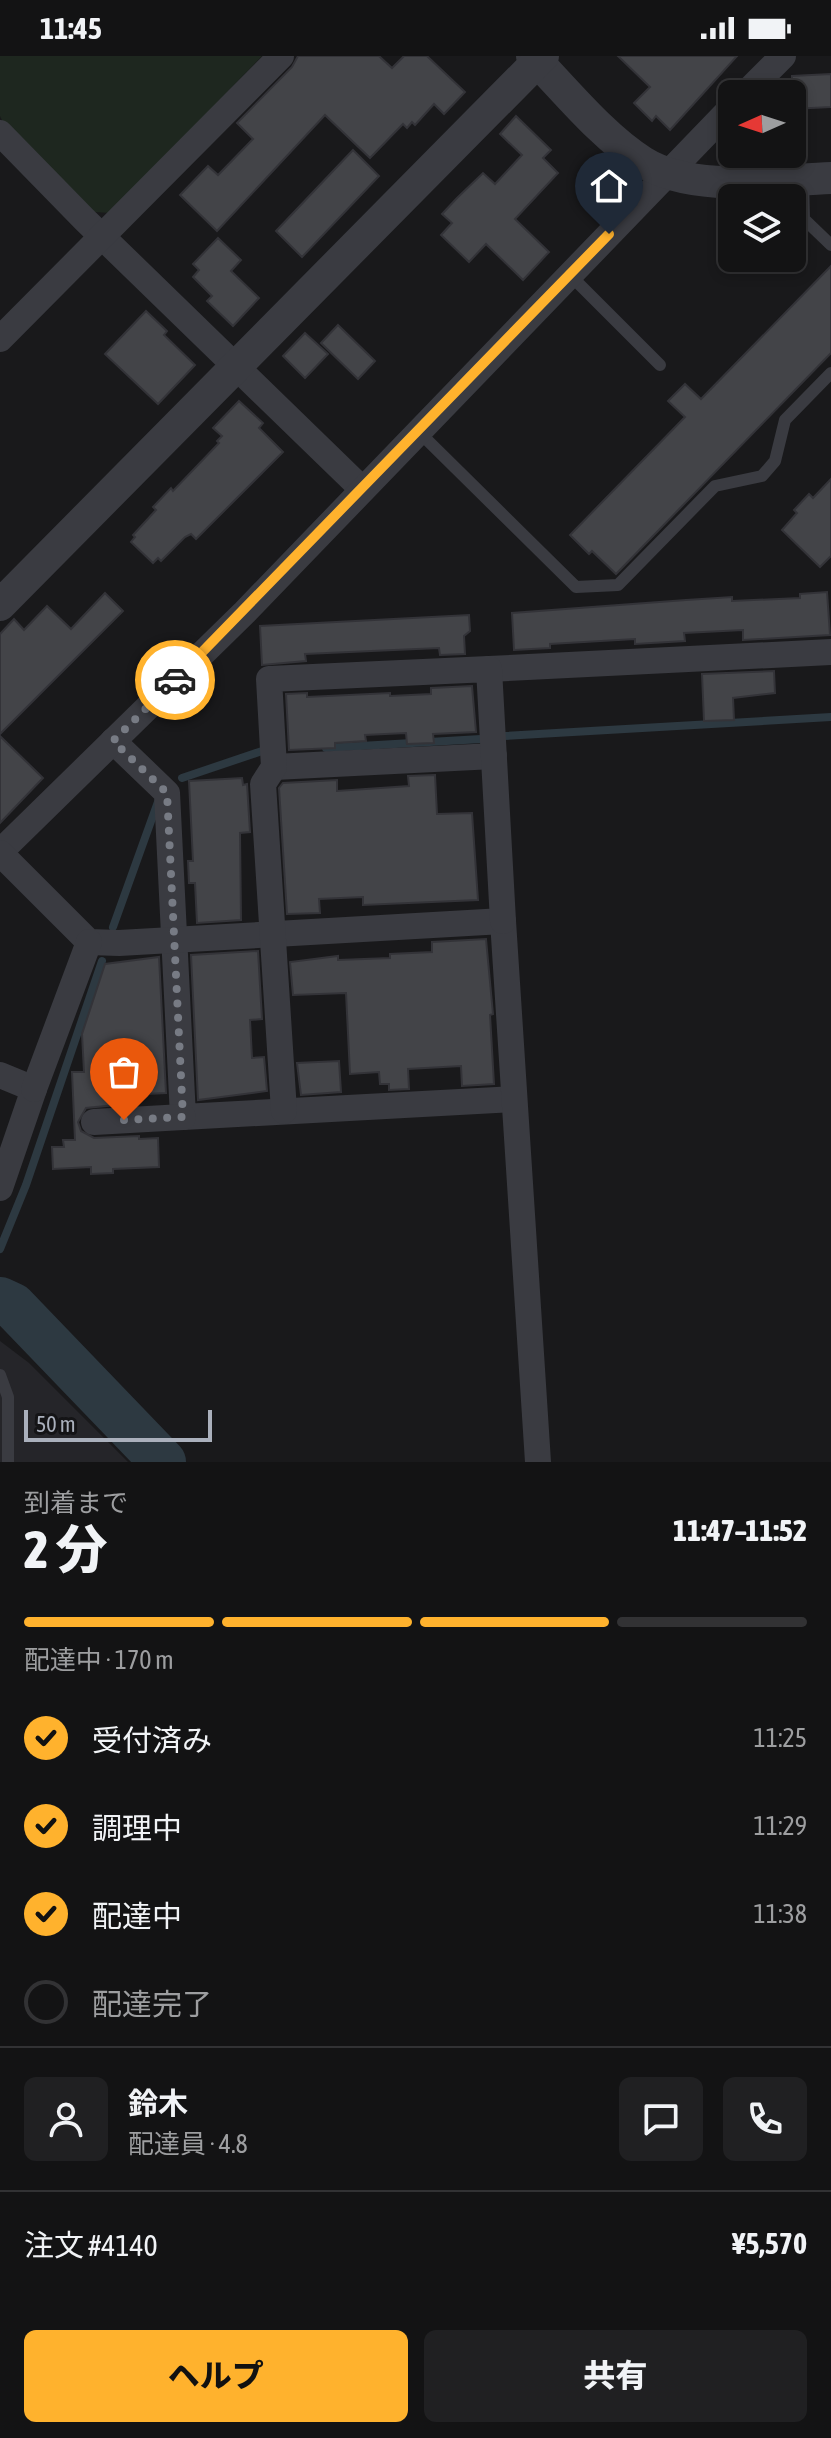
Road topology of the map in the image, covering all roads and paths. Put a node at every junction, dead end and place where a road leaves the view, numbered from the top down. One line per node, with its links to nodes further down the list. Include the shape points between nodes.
1 (281, 56): 9 (street)
2 (783, 56): 4 (street)
3 (537, 58): 7 (street, via 625,149); 13 (street)
4 (759, 80)
5 (718, 121): 7 (street)
6 (0, 133): 9 (street)
7 (667, 172): 8 (street, via 712,181); 11 (street)
8 (817, 178): 10 (lane, via 804,219)
9 (101, 236): 12 (street); 13 (street)
10 (831, 245)
11 (570, 275): 14 (lane); 16 (street)
12 (0, 339)
13 (235, 364): 17 (street); 18 (street)
14 (660, 365)
15 (831, 373): 16 (lane, via 785,420 775,461 762,476 715,486 618,585 576,587)
16 (417, 430): 17 (street)
17 (362, 489): 21 (street)
18 (0, 605)
19 (831, 652): 20 (street)
20 (489, 669): 22 (street); 23 (street, via 269,679)
21 (113, 741): 24 (street); 27 (street, via 167,793)
22 (494, 756): 23 (street); 25 (street)
23 (274, 767): 26 (street, via 263,784)
24 (0, 853): 28 (street)
25 (503, 921): 26 (street); 31 (street)
26 (274, 934): 27 (street); 32 (street)
27 (173, 940): 28 (street); 33 (street)
28 (89, 942): 30 (street)
29 (0, 1075): 30 (street)
30 (34, 1089): 35 (street)
31 (514, 1099): 32 (street); 38 (street)
32 (284, 1111): 33 (street)
33 (183, 1117): 34 (street)
34 (94, 1122)
35 (0, 1188)
36 (0, 1375): 37 (lane, via 8,1397)
37 (8, 1462)
38 (538, 1462)

